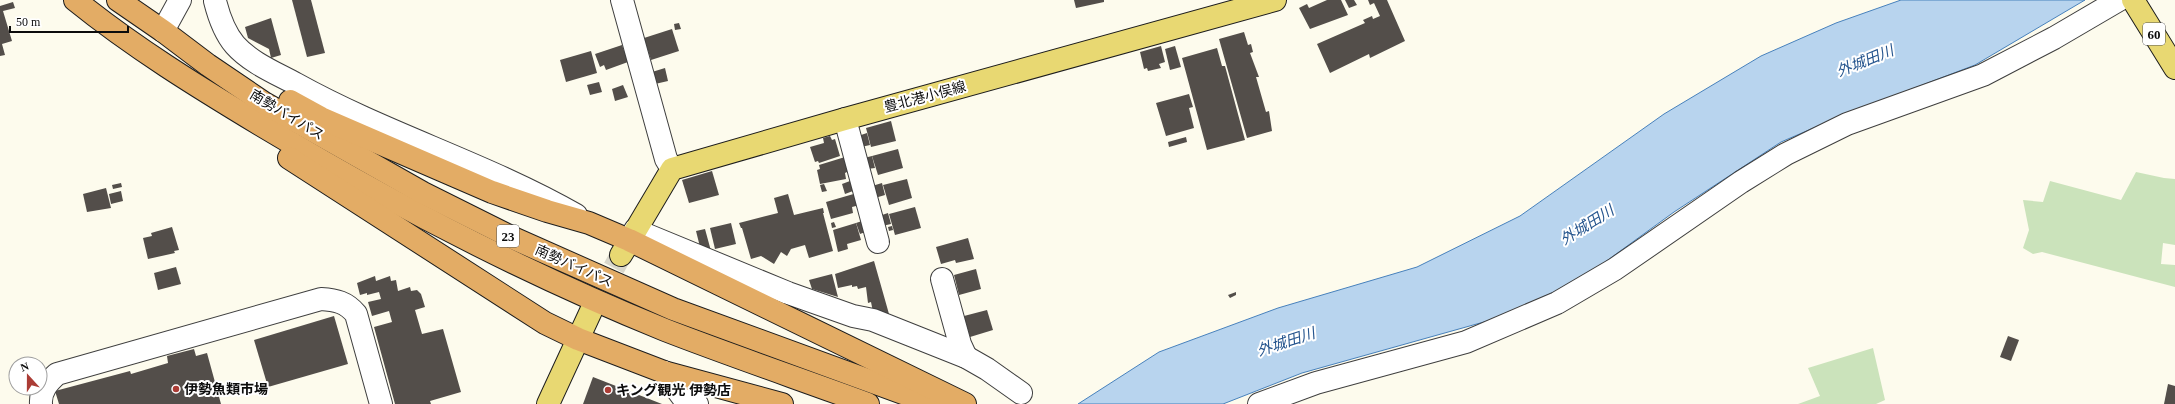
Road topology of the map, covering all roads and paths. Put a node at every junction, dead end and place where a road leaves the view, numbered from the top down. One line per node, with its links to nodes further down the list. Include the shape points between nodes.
1 (75, 0): 10 (highway, 南勢バイパス / 23)
2 (118, 0): 9 (highway, 南勢バイパス / 23)
3 (180, 0): 9 (street)
4 (219, 0): 14 (street, via 221,23 235,45 252,60 334,105 536,192)
5 (622, 0): 13 (street, via 666,159)
6 (1275, 0): 12 (main road, 豊北港小俣線)
7 (2119, 0): 31 (street, via 1983,75 1847,124 1786,154 1615,269 1557,303 1459,344 1316,383)
8 (2133, 0): 11 (main road, 60)
9 (163, 31): 14 (highway, via 321,118 492,192); 29 (highway, 南勢バイパス / 23, via 264,103 423,193 512,238 673,309)
10 (149, 54): 19 (highway, via 202,102 546,323); 28 (highway, 南勢バイパス / 23, via 316,158 509,259 588,297 666,330)
11 (2175, 68)
12 (845, 119): 13 (main road, 豊北港小俣線); 16 (street)
13 (672, 170): 15 (main road)
14 (589, 223): 15 (highway)
15 (628, 242): 20 (street, via 853,316 874,320); 30 (highway)
16 (878, 242)
17 (942, 279): 20 (street)
18 (591, 311): 19 (main road)
19 (578, 339): 21 (highway); 25 (main road)
20 (966, 357): 22 (street)
21 (664, 372): 26 (street, via 684,399); 27 (highway)
22 (1021, 393)
23 (41, 404): 24 (street, via 40,397 57,374 321,299 336,300 356,314)
24 (381, 404)
25 (548, 404)
26 (697, 404)
27 (782, 404)
28 (868, 404)
29 (933, 404)
30 (966, 404)
31 (1259, 404)

